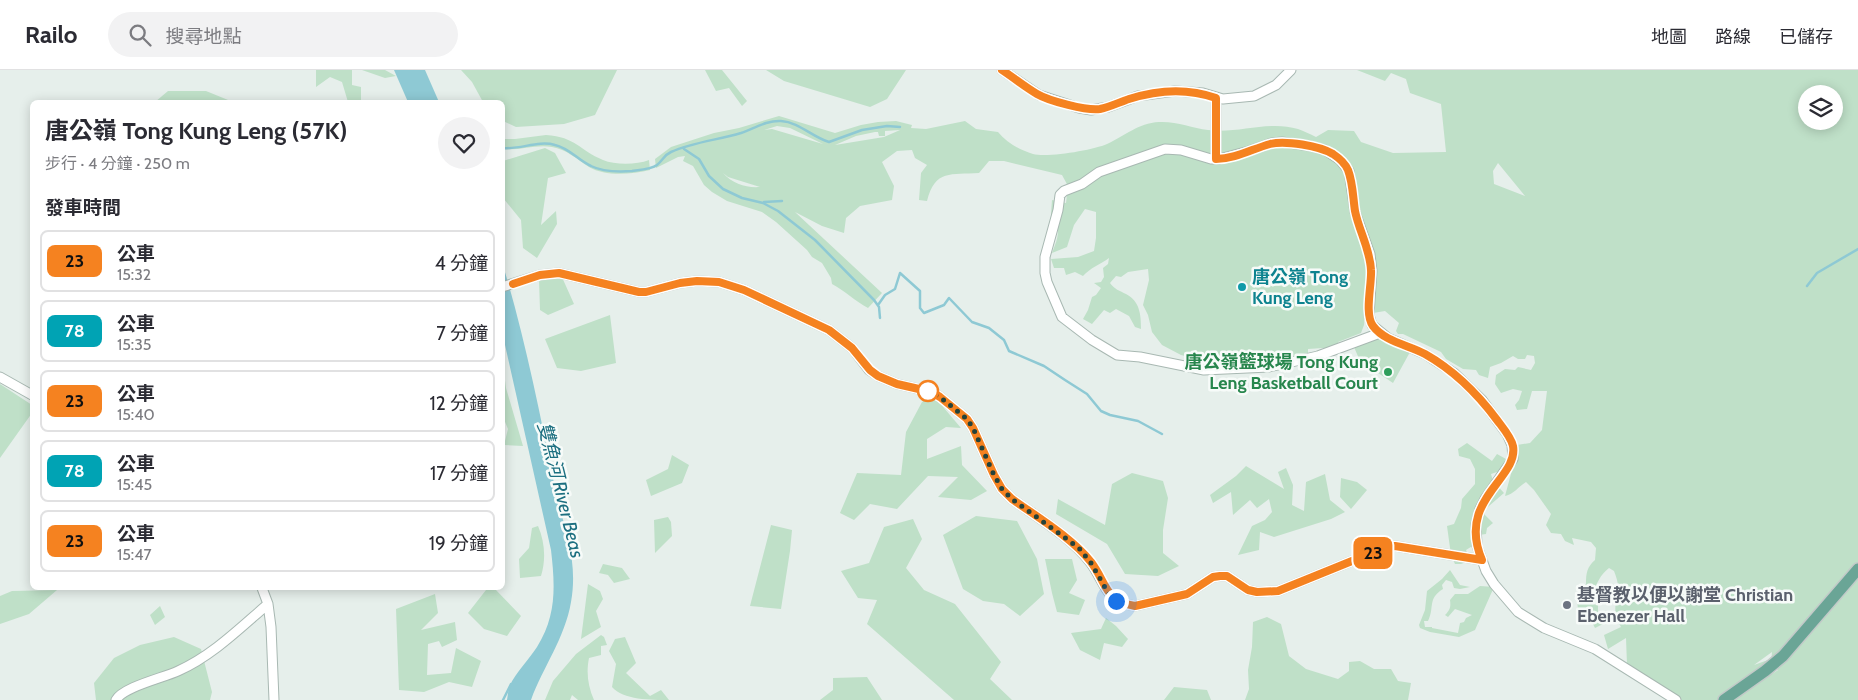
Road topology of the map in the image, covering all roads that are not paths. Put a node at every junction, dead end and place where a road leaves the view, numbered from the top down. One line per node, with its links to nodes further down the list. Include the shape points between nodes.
1 (1002, 70): 3 (street, via 1039,95 1085,109 1100,109 1161,92 1194,92)
2 (1291, 70): 3 (street, via 1276,85 1254,96)
3 (1216, 98): 4 (street)
4 (1216, 159): 6 (street, via 1282,142 1325,150 1345,164 1355,212 1370,254 1370,321); 6 (street, via 1165,149 1099,172 1061,193 1044,265 1047,282 1062,317 1117,355 1204,370 1269,367 1294,362)
5 (505, 286): 9 (street, via 550,273 639,292 680,283 719,282 744,290 829,330 852,348 878,376 932,392 967,419 1002,489 1079,548 1110,596 1128,605 1187,594 1220,576 1227,576 1248,590 1278,591 1395,546)
6 (1380, 332): 9 (street, via 1425,354 1454,373 1482,400 1510,440 1512,459 1488,493 1478,516 1476,537)
7 (0, 377): 8 (street)
8 (30, 394)
9 (1482, 560): 15 (street, via 1494,584 1518,612 1544,628 1595,649)
10 (1858, 569): 16 (main road, via 1783,656)
11 (263, 590): 12 (street)
12 (268, 604): 13 (street, via 213,650 180,670 124,692); 14 (street)
13 (116, 700)
14 (274, 700)
15 (1676, 700)
16 (1724, 700)

